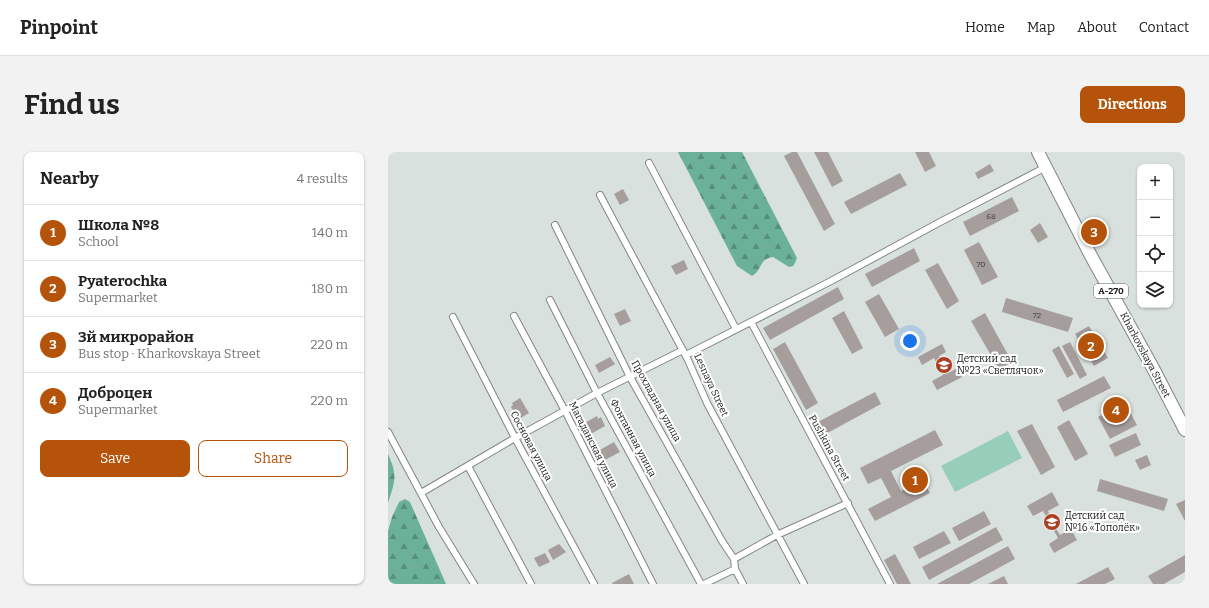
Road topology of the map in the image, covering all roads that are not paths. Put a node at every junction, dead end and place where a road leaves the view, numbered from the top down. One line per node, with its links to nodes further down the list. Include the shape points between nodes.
1 (1038, 152): 3 (highway, Kharkovskaya Street / А-270)
2 (649, 163): 10 (street)
3 (1046, 167): 9 (street); 15 (highway, Kharkovskaya Street / А-270)
4 (600, 195): 11 (street, Lesnaya Street)
5 (555, 225): 12 (street, Прохладная улица)
6 (550, 300): 13 (street, Фонтанная улица)
7 (514, 316): 14 (street, Магаданская улица)
8 (453, 317): 17 (street, Сосновая улица)
9 (751, 322): 10 (street); 20 (street, Pushkina Street)
10 (736, 329): 11 (street)
11 (684, 352): 12 (street); 21 (street, Lesnaya Street, via 707,403)
12 (630, 377): 13 (street); 22 (street, Прохладная улица)
13 (597, 393): 14 (street); 28 (street, Фонтанная улица)
14 (565, 412): 17 (street); 27 (street, Магаданская улица)
15 (1185, 430)
16 (388, 432): 19 (street)
17 (515, 438): 18 (street); 26 (street, Сосновая улица)
18 (468, 466): 19 (street); 25 (street)
19 (421, 493): 24 (street)
20 (848, 503): 21 (street); 31 (street, Pushkina Street)
21 (777, 536): 22 (street); 30 (street, Lesnaya Street)
22 (734, 559): 23 (street, Прохладная улица)
23 (735, 570): 28 (street); 29 (street, Прохладная улица)
24 (474, 584)
25 (531, 584)
26 (594, 584)
27 (653, 584)
28 (702, 584)
29 (743, 584)
30 (804, 584)
31 (890, 584)

